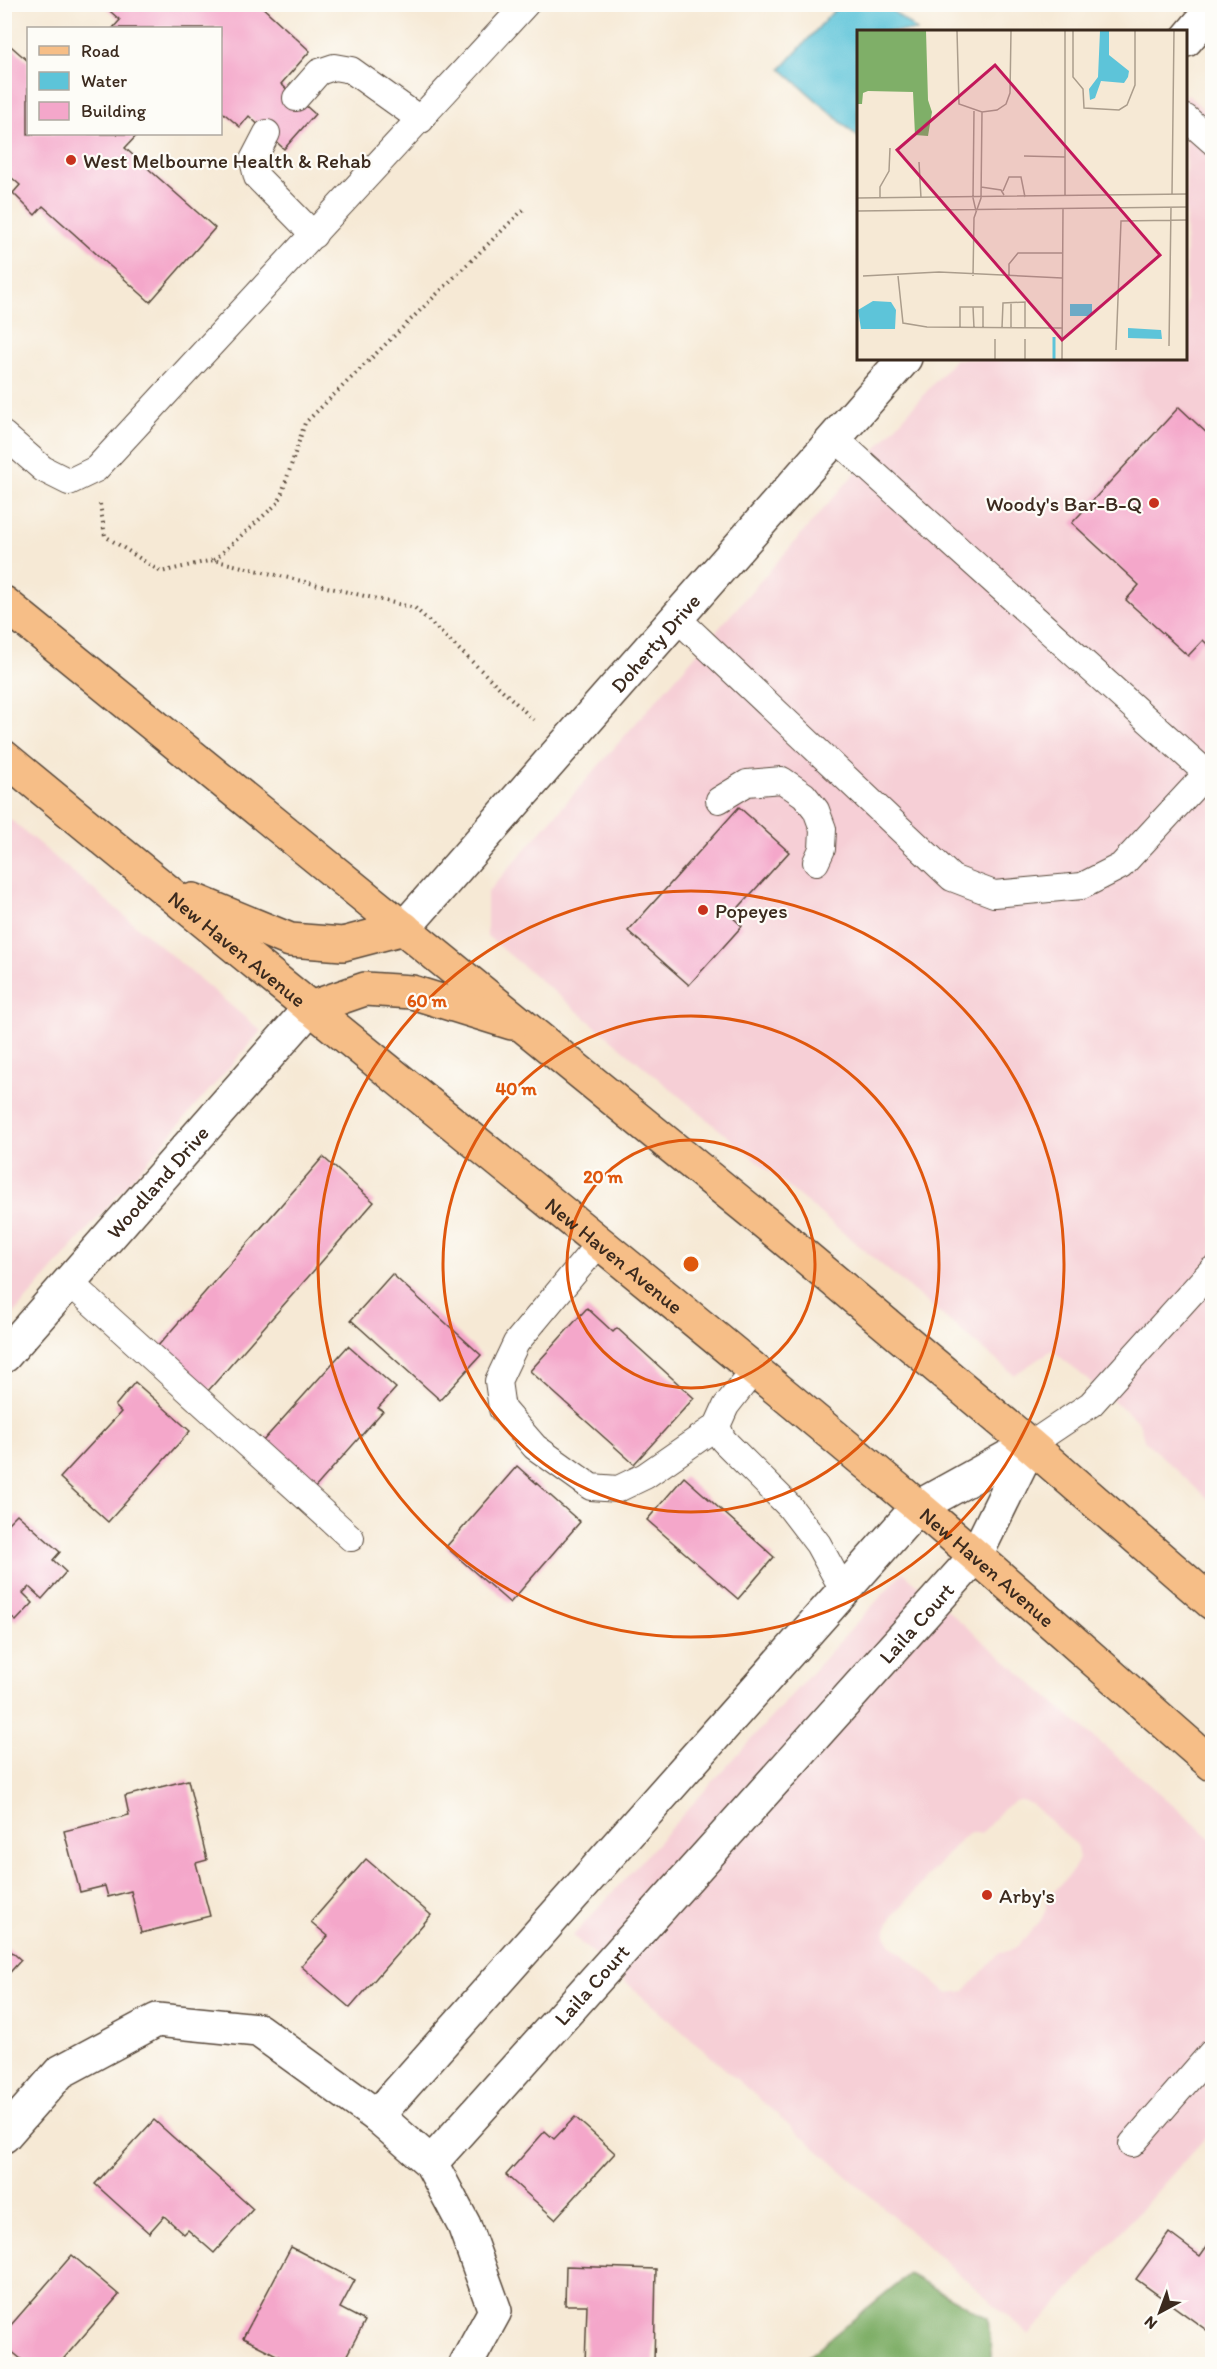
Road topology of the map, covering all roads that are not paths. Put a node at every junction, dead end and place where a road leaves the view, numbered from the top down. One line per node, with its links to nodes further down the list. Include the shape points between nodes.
1 (526, 4): 6 (lane)
2 (1212, 9): 3 (street)
3 (1187, 38)
4 (296, 98): 6 (lane, via 319,72 334,67 351,70)
5 (1187, 119): 8 (lane)
6 (421, 120): 9 (lane)
7 (267, 133): 9 (lane, via 253,160 257,177)
8 (1212, 141)
9 (314, 235): 11 (lane, via 96,469 69,482 43,469)
10 (903, 360): 12 (street, Doherty Drive)
11 (4, 435)
12 (835, 438): 14 (street, Doherty Drive); 16 (lane)
13 (4, 603): 20 (main road)
14 (677, 618): 16 (lane, via 952,878 994,894 1082,886 1121,866); 20 (street, Doherty Drive)
15 (4, 757): 19 (main road, New Haven Avenue)
16 (1210, 775)
17 (719, 800): 18 (lane, via 747,783 782,780 804,795 816,810 823,829 822,849)
18 (816, 862)
19 (160, 886): 20 (main road, via 290,940 343,944); 21 (main road, New Haven Avenue)
20 (404, 928): 22 (main road)
21 (310, 1008): 22 (main road, via 365,989 412,992); 23 (main road, New Haven Avenue); 25 (street, Woodland Drive)
22 (528, 1029): 29 (main road)
23 (600, 1242): 27 (main road, New Haven Avenue); 28 (lane, via 516,1343 498,1381 502,1409 534,1447 591,1487 618,1489 627,1485)
24 (1212, 1270): 29 (lane, via 1091,1404)
25 (69, 1282): 26 (street, Woodland Drive); 31 (lane)
26 (4, 1356)
27 (754, 1371): 28 (lane, via 726,1406); 30 (main road, New Haven Avenue)
28 (717, 1426): 33 (lane, via 723,1440 789,1506)
29 (1030, 1444): 30 (street); 32 (street, Laila Court); 34 (main road)
30 (918, 1507): 32 (main road, New Haven Avenue); 33 (street)
31 (351, 1538)
32 (975, 1557): 35 (main road, New Haven Avenue); 40 (street, Laila Court)
33 (846, 1587): 37 (street)
34 (1212, 1603)
35 (1212, 1764)
36 (1212, 2052): 39 (lane)
37 (377, 2116): 38 (street, via 258,2030 157,2020 60,2072); 40 (street)
38 (4, 2136)
39 (1132, 2144)
40 (431, 2163): 41 (street, via 464,2225 495,2311)
41 (466, 2364)

